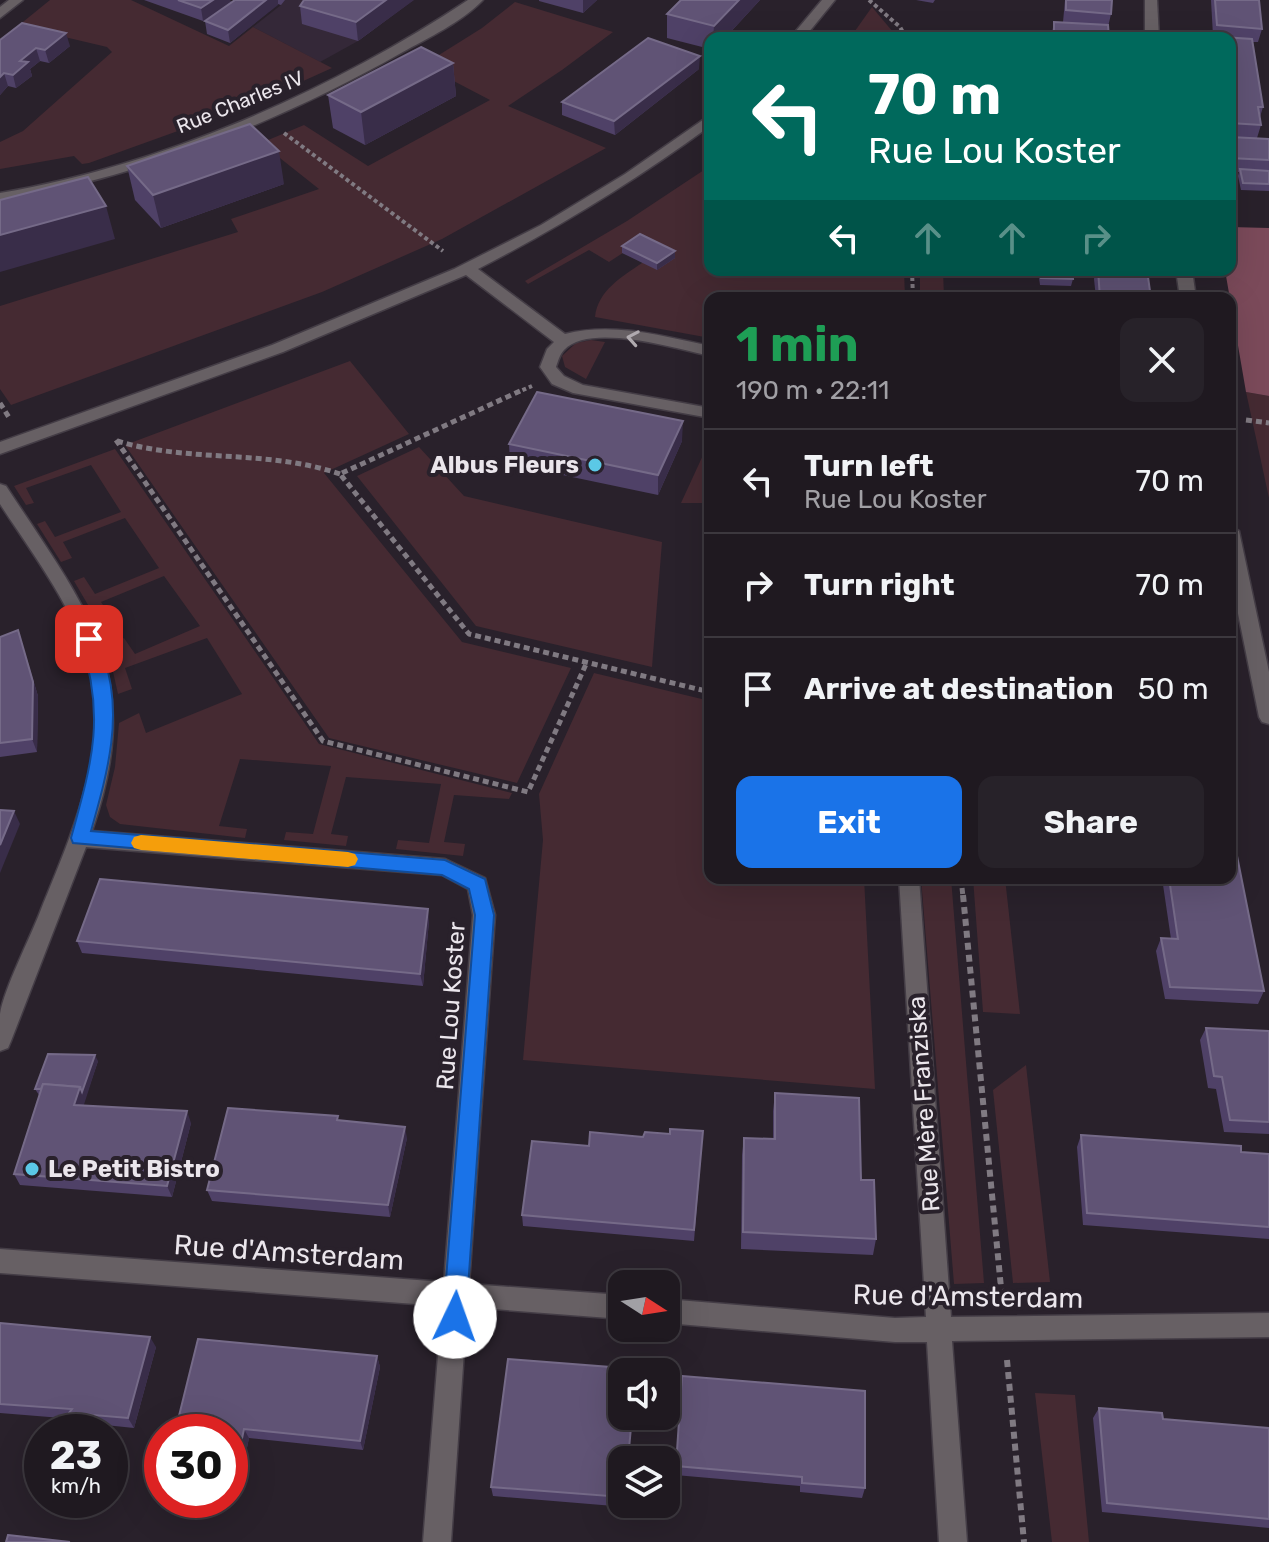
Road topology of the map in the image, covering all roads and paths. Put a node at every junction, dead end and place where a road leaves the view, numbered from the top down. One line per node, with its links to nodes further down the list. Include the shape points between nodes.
1 (17, 0): 6 (street)
2 (477, 0): 12 (street, Rue Charles IV, via 387,57 262,117 107,174)
3 (829, 0): 7 (street)
4 (869, 0): 8 (path)
5 (1151, 0): 9 (street)
6 (0, 14)
7 (802, 32)
8 (903, 32)
9 (1152, 32)
10 (704, 124): 13 (street, via 672,150 573,211)
11 (280, 130): 13 (path)
12 (0, 197)
13 (468, 269): 14 (street); 22 (street, via 282,346)
14 (562, 340): 15 (street, one-way to 14, via 606,333); 16 (street, via 550,352 548,367)
15 (704, 350)
16 (555, 376): 18 (street, via 579,389); 23 (path)
17 (0, 403): 20 (path)
18 (704, 412)
19 (1246, 420): 21 (path)
20 (11, 421)
21 (1269, 423)
22 (0, 448)
23 (340, 474): 27 (path, via 469,634); 27 (path, via 312,462 134,448 116,440 323,741 528,792)
24 (0, 490): 30 (street, via 89,639 100,670 105,709 101,763)
25 (1236, 551): 26 (street)
26 (1260, 632): 29 (street)
27 (587, 662): 28 (path)
28 (704, 691)
29 (1269, 717)
30 (80, 838): 33 (street); 35 (street, Rue Lou Koster, via 445,867 478,884 484,915)
31 (909, 884): 40 (street, Rue Mère Franziska)
32 (962, 884): 39 (path)
33 (0, 1041)
34 (0, 1261): 35 (street, Rue d'Amsterdam)
35 (456, 1294): 36 (street, Rue d'Amsterdam); 42 (street)
36 (608, 1306)
37 (680, 1312): 40 (street, Rue d'Amsterdam)
38 (1269, 1325): 39 (street, Rue d'Amsterdam)
39 (1004, 1329): 40 (street, Rue d'Amsterdam)
40 (939, 1330): 43 (street, Rue Mère Franziska)
41 (1010, 1391): 44 (path)
42 (437, 1542)
43 (953, 1542)
44 (1024, 1542)

